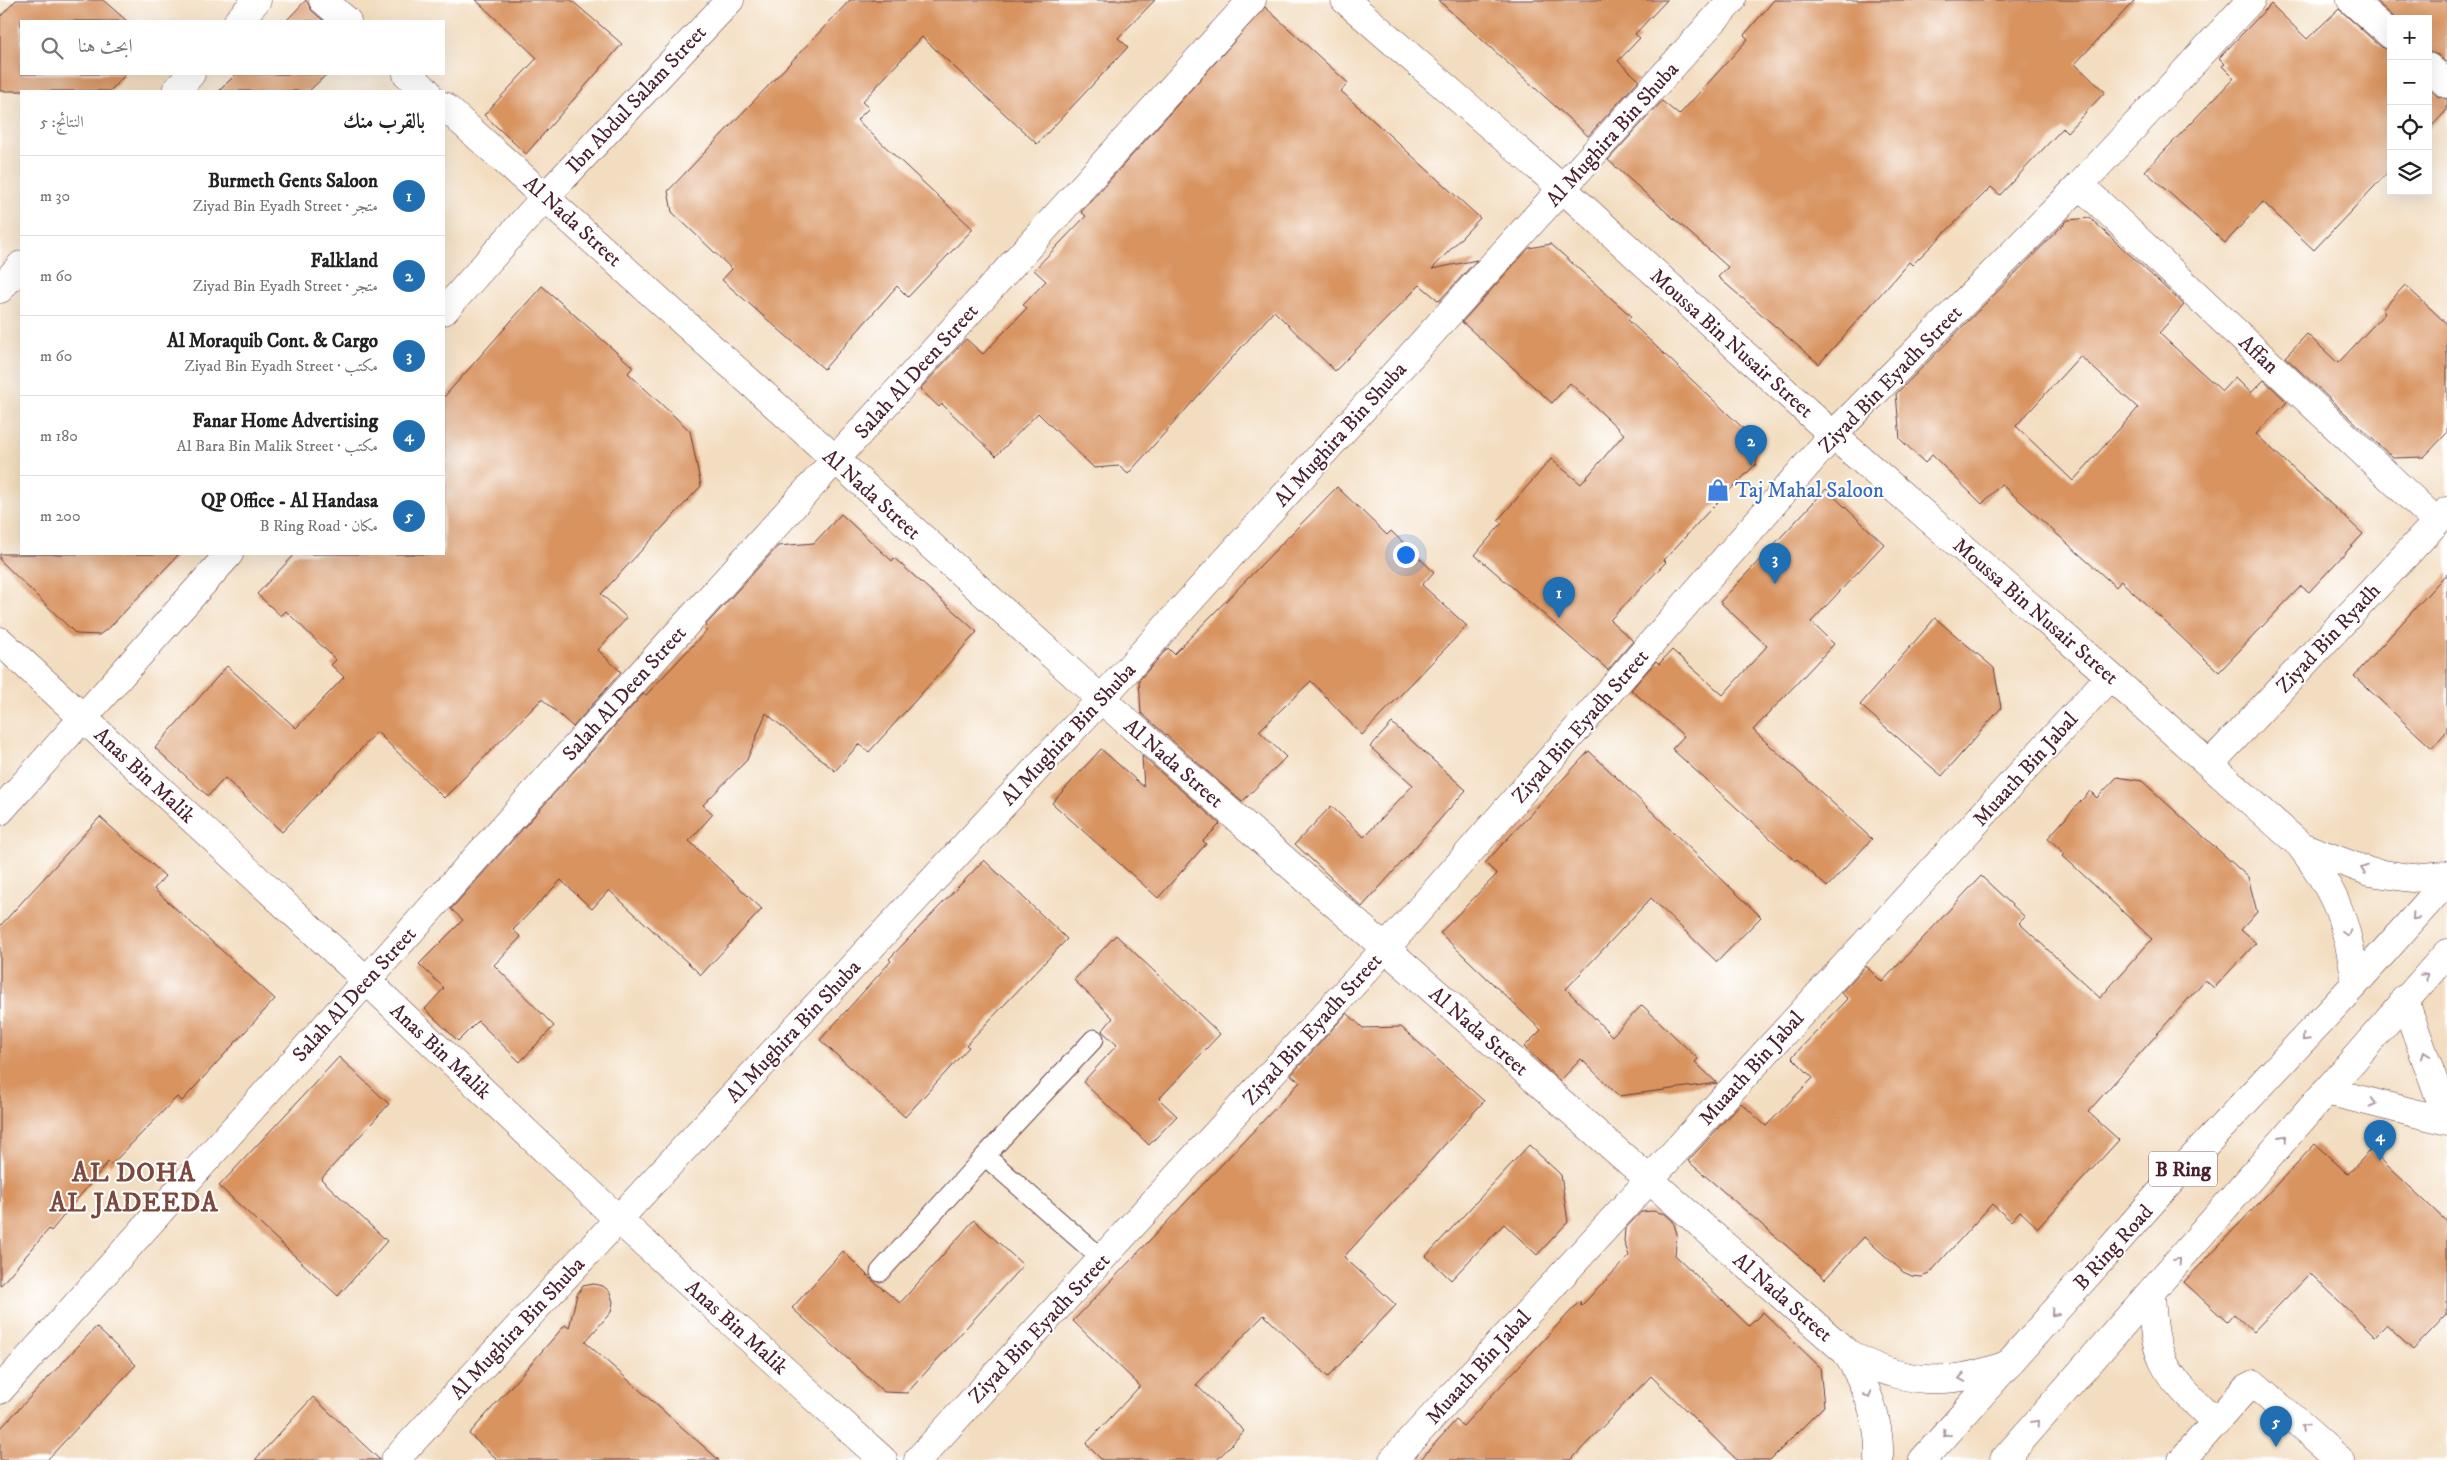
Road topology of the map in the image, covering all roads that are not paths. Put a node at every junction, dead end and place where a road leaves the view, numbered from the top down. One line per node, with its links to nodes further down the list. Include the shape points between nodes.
1 (256, 0): 9 (street)
2 (323, 0): 10 (street)
3 (730, 0): 21 (street, Ibn Abdul Salam Street)
4 (1252, 0): 26 (street, Salah Al Deen Street)
5 (1345, 0): 20 (street, Moussa Bin Nusair Street)
6 (1732, 0): 20 (street, Al Mughira Bin Shuba)
7 (2250, 0): 19 (street, Ziyad Bin Eyadh Street)
8 (2351, 0): 11 (street)
9 (239, 20)
10 (346, 20)
11 (2387, 32)
12 (2432, 71): 15 (street)
13 (190, 75): 16 (street)
14 (408, 75): 17 (street)
15 (2447, 84)
16 (177, 90)
17 (425, 90)
18 (445, 107): 21 (street, Al Nada Street)
19 (2080, 185): 25 (street, Ziyad Bin Eyadh Street); 27 (street, Affan)
20 (1563, 188): 25 (street, Moussa Bin Nusair Street); 31 (street, Al Mughira Bin Shuba)
21 (546, 196): 24 (street, Ibn Abdul Salam Street); 26 (street, Al Nada Street)
22 (20, 266): 23 (street)
23 (0, 289)
24 (445, 310)
25 (1833, 435): 30 (street, Moussa Bin Nusair Street); 38 (street, Ziyad Bin Eyadh Street)
26 (835, 461): 31 (street, Al Nada Street); 40 (street, Salah Al Deen Street)
27 (2442, 516): 33 (street, Ziyad Bin Ryadh)
28 (228, 555): 32 (street)
29 (0, 641): 32 (street, Anas Bin Malik)
30 (2110, 676): 33 (street, Moussa Bin Nusair Street); 47 (street, Muaath Bin Jabal)
31 (1101, 698): 38 (street, Al Nada Street); 48 (street, Al Mughira Bin Shuba)
32 (82, 717): 34 (street); 40 (street, Anas Bin Malik)
33 (2210, 764): 35 (street, Moussa Bin Nusair Street)
34 (0, 811)
35 (2300, 845): 36 (street, Moussa Bin Nusair Street, one-way to 35, via 2411,878 2370,872); 41 (street, Moussa Bin Nusair Street, one-way to 41, via 2324,877 2338,905 2350,943)
36 (2447, 875)
37 (2447, 881): 41 (street, B Ring Road / B Ring, one-way to 41)
38 (1386, 949): 47 (street, Al Nada Street); 49 (street, Ziyad Bin Eyadh Street)
39 (2447, 953): 42 (street, B Ring, one-way to 39)
40 (366, 980): 48 (street, Anas Bin Malik); 54 (street, Salah Al Deen Street)
41 (2356, 983): 53 (street, B Ring Road / B Ring, one-way to 53, via 2160,1193)
42 (2404, 999): 44 (street, B Ring); 45 (street, one-way to 42)
43 (1094, 1039): 46 (lane)
44 (2326, 1091): 45 (street, one-way to 45); 51 (street, B Ring, one-way to 44)
45 (2447, 1119)
46 (985, 1156): 49 (lane); 50 (lane)
47 (1649, 1180): 52 (street, Al Nada Street); 59 (street, Muaath Bin Jabal)
48 (618, 1219): 56 (street, Al Mughira Bin Shuba); 57 (street, Anas Bin Malik)
49 (1102, 1259): 58 (street, Ziyad Bin Eyadh Street)
50 (880, 1272)
51 (2151, 1292): 55 (street, via 2152,1326 2160,1359 2172,1379); 62 (street, B Ring, one-way to 51)
52 (1846, 1352): 53 (street, Al Nada Street, one-way to 52, via 1960,1379 1935,1380 1887,1372); 60 (street, Al Nada Street, one-way to 60, via 1870,1399 1877,1425)
53 (2009, 1364): 61 (street, B Ring Road / B Ring, one-way to 61)
54 (0, 1390)
55 (2216, 1422): 63 (street); 64 (street, one-way to 55, via 2254,1384 2246,1388)
56 (395, 1460)
57 (883, 1460)
58 (918, 1460)
59 (1393, 1460)
60 (1879, 1460)
61 (1923, 1460)
62 (2004, 1460)
63 (2182, 1460)
64 (2340, 1460)

